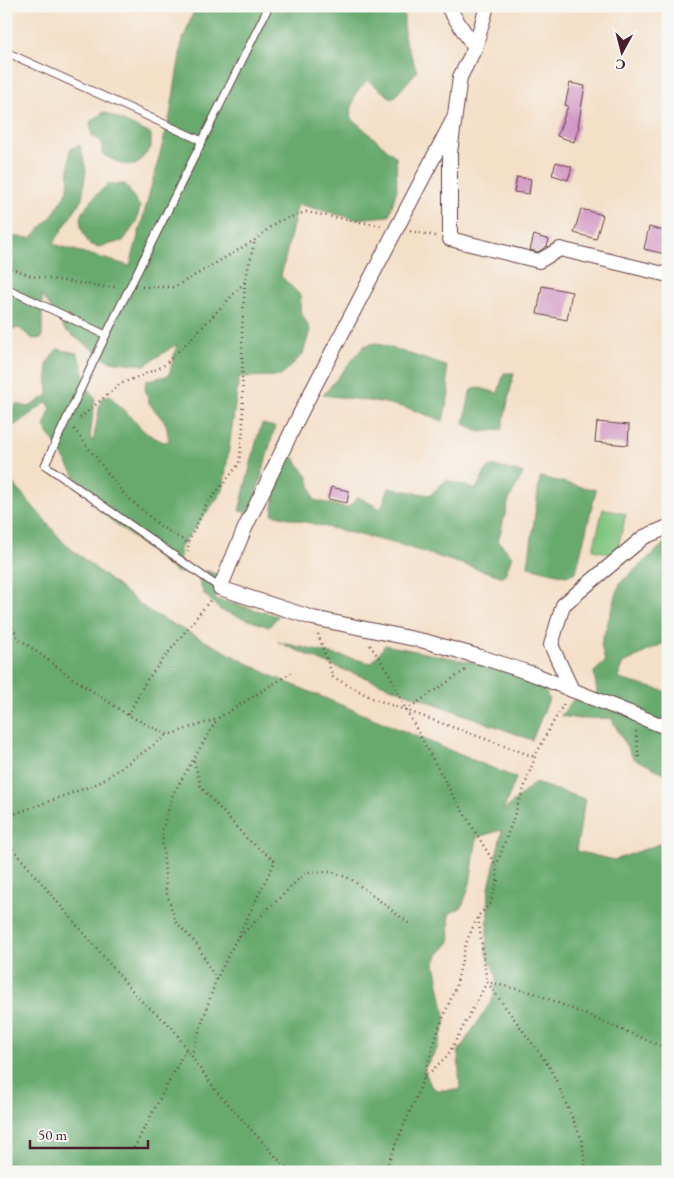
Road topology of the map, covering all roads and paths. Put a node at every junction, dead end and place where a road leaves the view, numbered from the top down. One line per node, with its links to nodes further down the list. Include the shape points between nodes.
1 (269, 6): 7 (lane)
2 (446, 6): 4 (street)
3 (487, 6): 4 (street)
4 (475, 48): 6 (street, via 460,77)
5 (6, 52): 7 (lane)
6 (454, 118): 8 (street); 9 (street, via 450,153)
7 (202, 141): 13 (lane)
8 (397, 229): 9 (path); 11 (path, via 306,212 276,222 255,240); 17 (street, via 301,412)
9 (450, 239): 10 (street, via 539,261 560,249)
10 (668, 275)
11 (245, 281): 15 (path, via 162,367 120,384); 15 (path, via 243,429 239,464 206,505 188,543 160,526 122,492)
12 (6, 288): 13 (lane)
13 (106, 335): 14 (lane)
14 (66, 418): 15 (path); 17 (lane, via 45,465)
15 (72, 426)
16 (668, 527): 23 (street, via 644,538 563,605 551,645)
17 (220, 588): 19 (street); 26 (path, via 146,681)
18 (6, 614): 26 (path, via 18,638)
19 (313, 618): 20 (street); 24 (path, via 333,677 372,698)
20 (359, 626): 21 (street); 24 (path, via 389,673)
21 (484, 658): 23 (street); 24 (path)
22 (291, 673): 27 (path)
23 (572, 690): 25 (street); 30 (path)
24 (406, 710): 30 (path); 35 (path)
25 (635, 714): 28 (street); 31 (path)
26 (128, 715): 29 (path)
27 (217, 720): 29 (path); 32 (path)
28 (668, 728)
29 (168, 735): 33 (path, via 99,783)
30 (535, 757): 35 (path)
31 (639, 760)
32 (194, 761): 38 (path, via 201,787 246,838 275,861); 39 (path, via 173,794 162,831 166,891 176,922 198,946)
33 (6, 817)
34 (6, 841): 41 (path, via 142,1001 172,1027)
35 (496, 866): 36 (path, via 498,882 490,904)
36 (478, 916): 40 (path); 44 (path, via 466,943 456,986)
37 (410, 924): 38 (path, via 350,879 332,872 306,872)
38 (236, 940): 39 (path)
39 (216, 980): 43 (path)
40 (487, 982): 42 (path, via 534,993); 44 (path, via 448,1055); 48 (path, via 551,1069 582,1140)
41 (186, 1049): 43 (path); 45 (path)
42 (668, 1049)
43 (191, 1056): 46 (path, via 216,1091)
44 (423, 1079): 47 (path)
45 (134, 1148)
46 (290, 1172)
47 (384, 1172)
48 (586, 1172)

